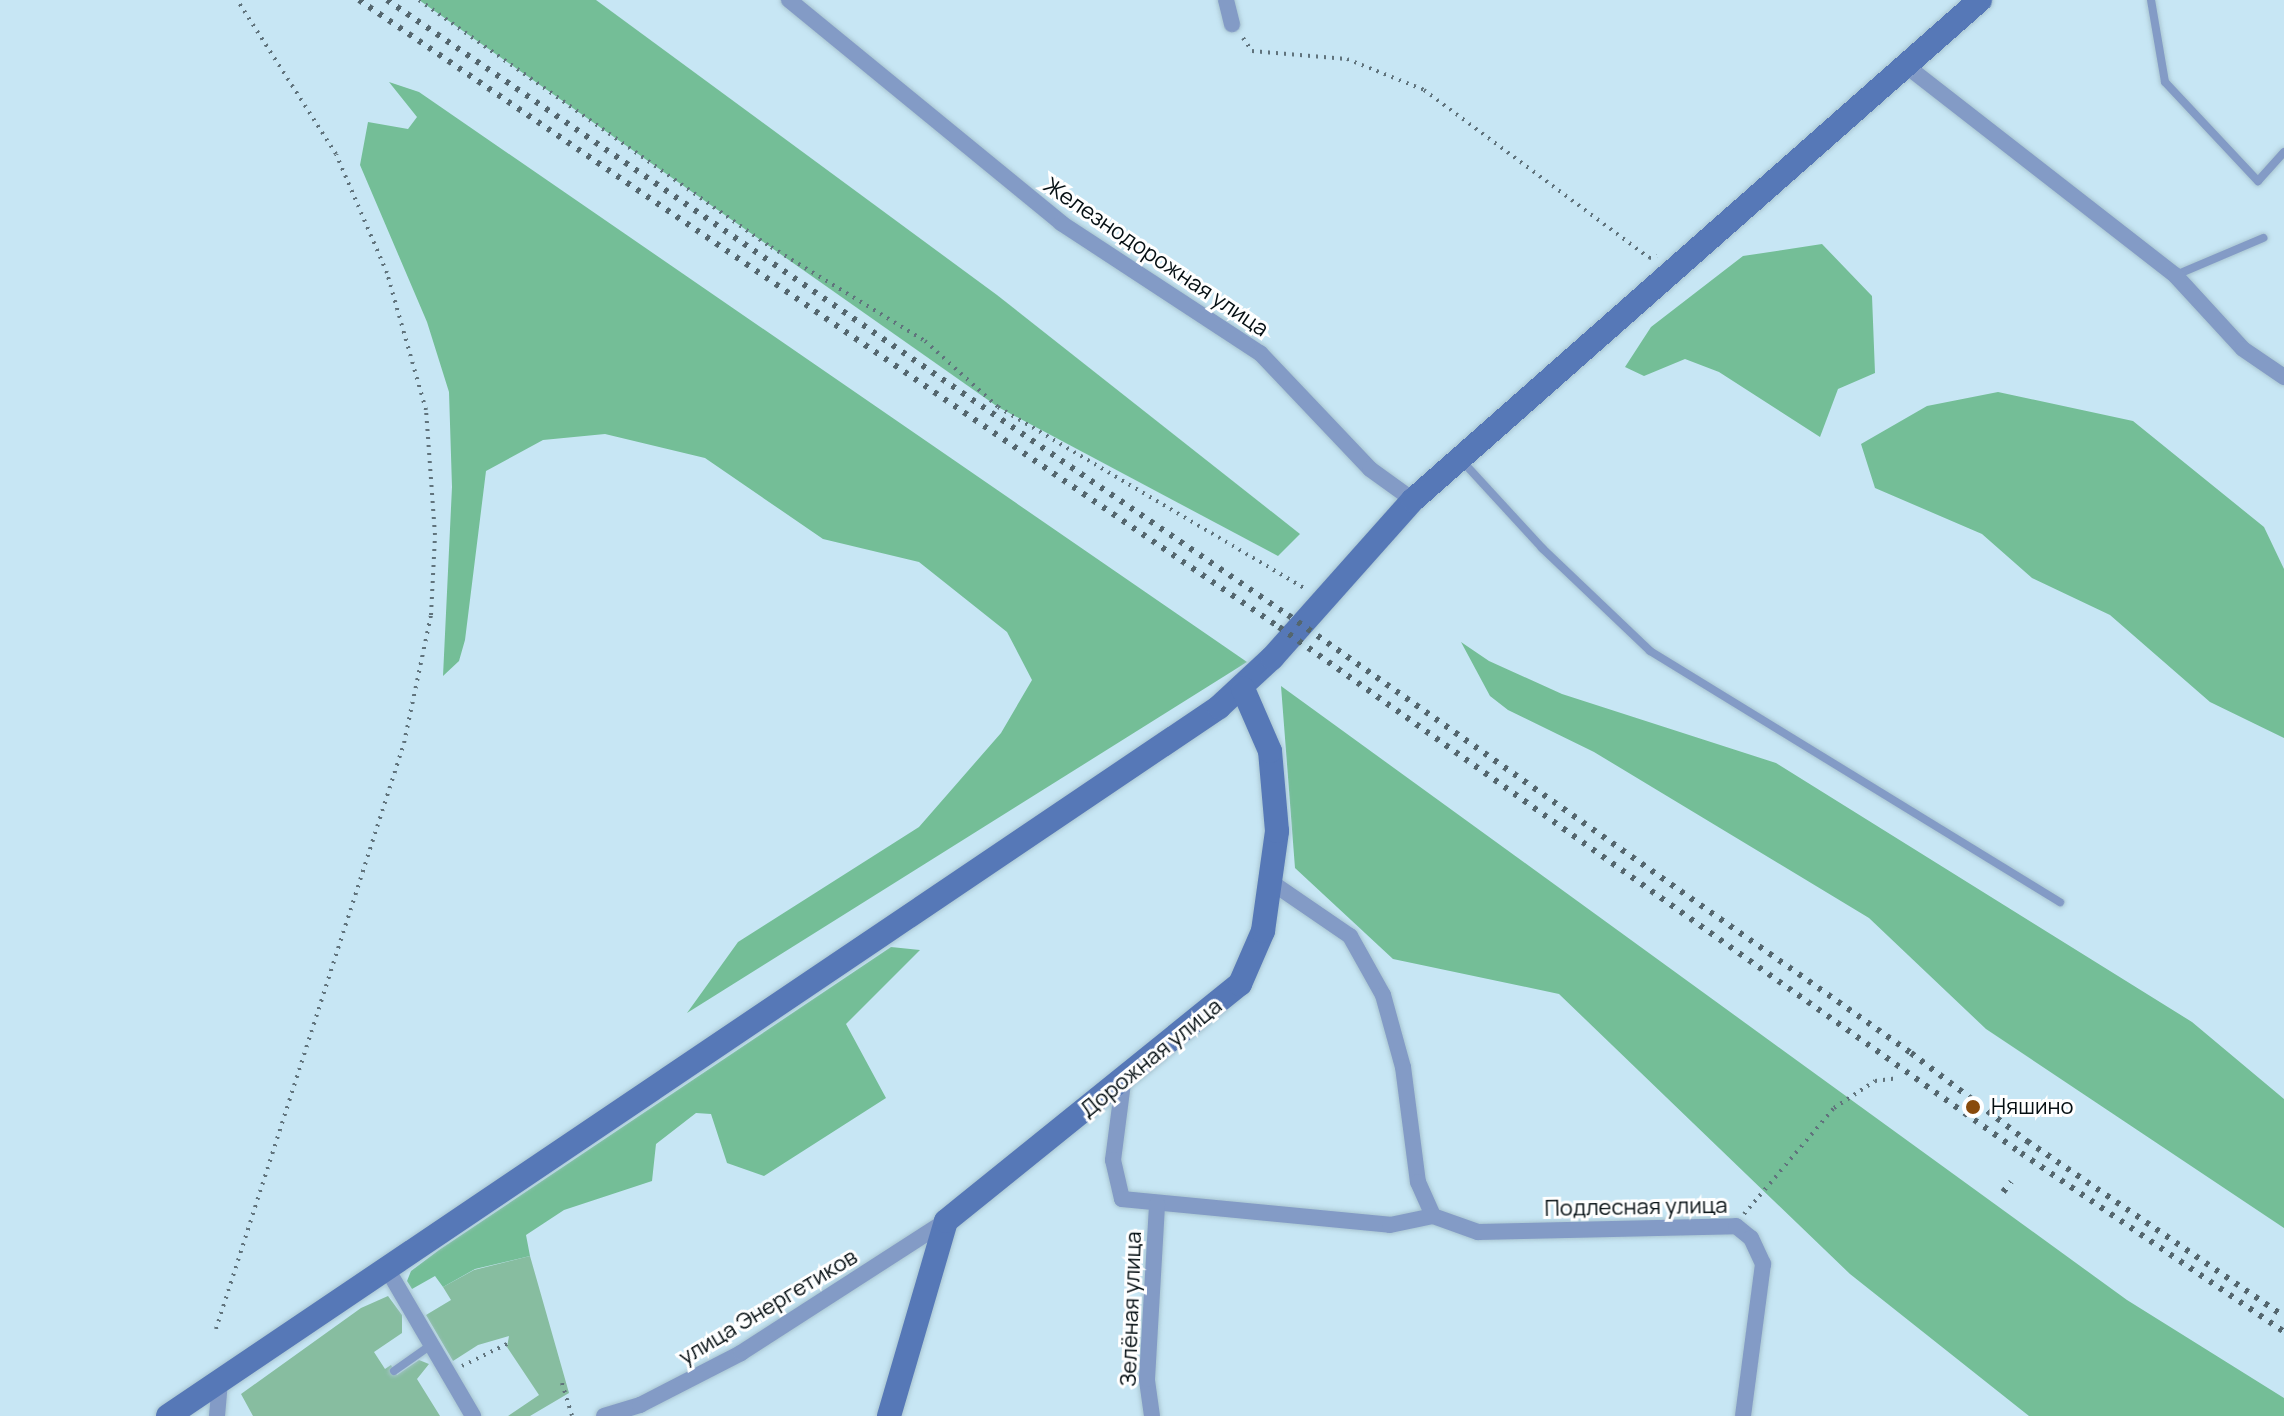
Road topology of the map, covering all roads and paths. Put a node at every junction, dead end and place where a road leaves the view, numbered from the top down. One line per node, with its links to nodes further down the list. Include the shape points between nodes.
1 (237, 0): 28 (path, via 336,154 387,273 426,410 434,563 431,615 400,757)
2 (419, 0): 17 (path, via 771,247 925,341 998,407)
3 (789, 0): 16 (street, Железнодорожная улица, via 1070,230 1260,353 1370,469)
4 (1226, 0): 8 (street)
5 (1980, 0): 7 (street)
6 (2151, 0): 10 (lane, via 2165,82 2258,181)
7 (1959, 10): 9 (street)
8 (1232, 24): 12 (path, via 1252,51 1347,59 1424,90 1649,258)
9 (1909, 68): 12 (street); 13 (street)
10 (2284, 152)
11 (2263, 238): 13 (lane)
12 (1695, 248): 15 (street)
13 (2175, 275): 14 (street, via 2243,349)
14 (2284, 377)
15 (1459, 458): 16 (street); 20 (lane, via 1550,557 1650,651)
16 (1413, 500): 17 (street)
17 (1321, 599): 18 (street)
18 (1243, 689): 19 (street, Дорожная улица, via 1270,751 1277,831); 27 (street)
19 (1271, 882): 22 (street, Дорожная улица, via 1263,931 1240,984); 24 (street, via 1350,936 1383,995 1403,1067 1418,1182)
20 (2060, 902)
21 (1899, 1078): 26 (path, via 1875,1081 1834,1108)
22 (1123, 1083): 23 (street, via 1113,1160 1122,1199); 25 (street, Дорожная улица)
23 (1157, 1204): 24 (street, via 1390,1225); 41 (street, Зелёная улица, via 1147,1379)
24 (1433, 1216): 26 (street, Подлесная улица, via 1478,1232)
25 (946, 1221): 39 (street, улица Энергетиков, via 741,1353 640,1405); 40 (street)
26 (1736, 1226): 42 (street, Подлесная улица, via 1755,1243 1763,1264)
27 (386, 1267): 30 (street); 33 (street)
28 (216, 1329)
29 (509, 1343): 32 (path)
30 (431, 1345): 31 (lane); 32 (street)
31 (394, 1371)
32 (450, 1374): 37 (street)
33 (220, 1376): 35 (street); 36 (street)
34 (562, 1383): 38 (path)
35 (168, 1416)
36 (217, 1416)
37 (473, 1416)
38 (572, 1416)
39 (604, 1416)
40 (889, 1416)
41 (1152, 1416)
42 (1743, 1416)

